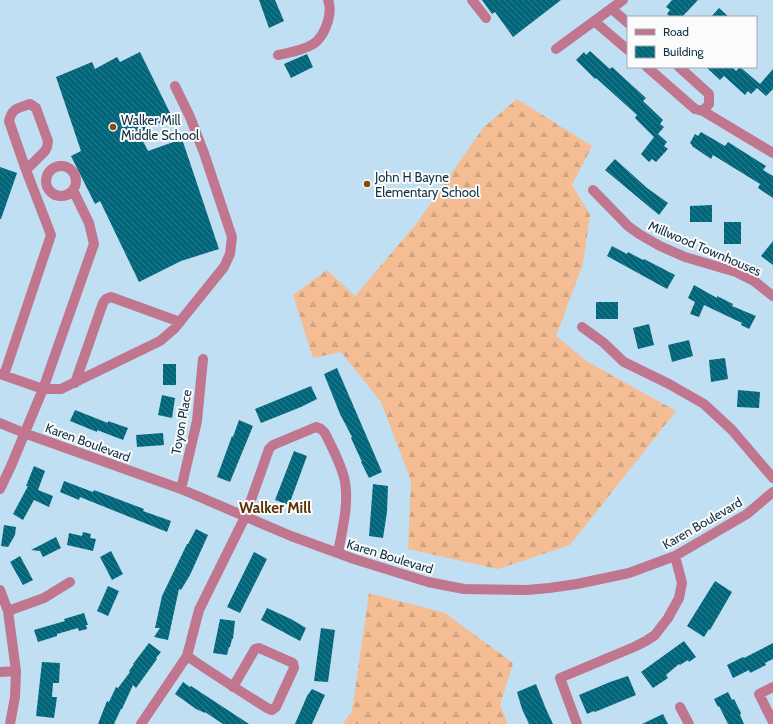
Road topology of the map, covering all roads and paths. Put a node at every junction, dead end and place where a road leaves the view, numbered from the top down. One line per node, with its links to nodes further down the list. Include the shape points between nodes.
1 (328, 0): 10 (street, via 331,6 328,24 317,42 296,52)
2 (472, 0): 5 (street)
3 (623, 0): 4 (street)
4 (612, 9): 6 (street); 7 (street)
5 (486, 18)
6 (594, 21): 8 (street); 9 (street)
7 (627, 22)
8 (556, 49)
9 (627, 49)
10 (278, 55)
11 (648, 68): 14 (street, via 695,109)
12 (680, 68): 14 (street, via 709,94 708,104)
13 (175, 86): 20 (street, via 204,153 232,237 230,254 224,267)
14 (703, 111): 15 (street)
15 (773, 153)
16 (26, 170): 16 (street, via 9,121 11,113 16,108 30,104 36,108 48,141 45,151); 23 (street, via 51,235)
17 (73, 190): 25 (street, via 89,223 94,244)
18 (593, 190): 19 (street, Millwood Townhouses, via 639,234 685,257 736,272 754,281)
19 (773, 296)
20 (180, 322): 24 (street, via 160,341); 24 (street, via 111,296 103,303)
21 (582, 327): 28 (street, via 624,362 704,404 732,430)
22 (203, 359): 30 (street, Toyon Place, via 197,421)
23 (2, 374): 25 (street)
24 (75, 383): 25 (street, via 61,389)
25 (43, 389): 27 (street)
26 (0, 422): 27 (street, Karen Boulevard)
27 (24, 433): 29 (street); 30 (street, Karen Boulevard)
28 (773, 478)
29 (0, 489)
30 (181, 490): 32 (street, Karen Boulevard)
31 (773, 492): 34 (street, Karen Boulevard, via 747,514)
32 (245, 517): 33 (street, Karen Boulevard); 33 (street, via 269,449 316,427 325,433 342,469 345,482 345,510); 38 (street, via 198,610)
33 (338, 553): 34 (street, Karen Boulevard, via 428,582 464,589 509,590 584,583 629,573)
34 (675, 556): 47 (street, via 682,583 679,598 655,635 634,648 560,678)
35 (70, 582): 37 (street, via 44,598)
36 (0, 590): 37 (street)
37 (8, 611): 39 (street)
38 (187, 656): 41 (street); 46 (street)
39 (16, 671): 40 (street); 45 (street)
40 (0, 672)
41 (233, 687): 41 (street, via 254,649 259,648 293,663 294,668 275,709 269,710)
42 (773, 687): 44 (street, via 759,694)
43 (680, 707): 48 (street)
44 (773, 722)
45 (10, 724)
46 (141, 724)
47 (577, 724)
48 (689, 724)

